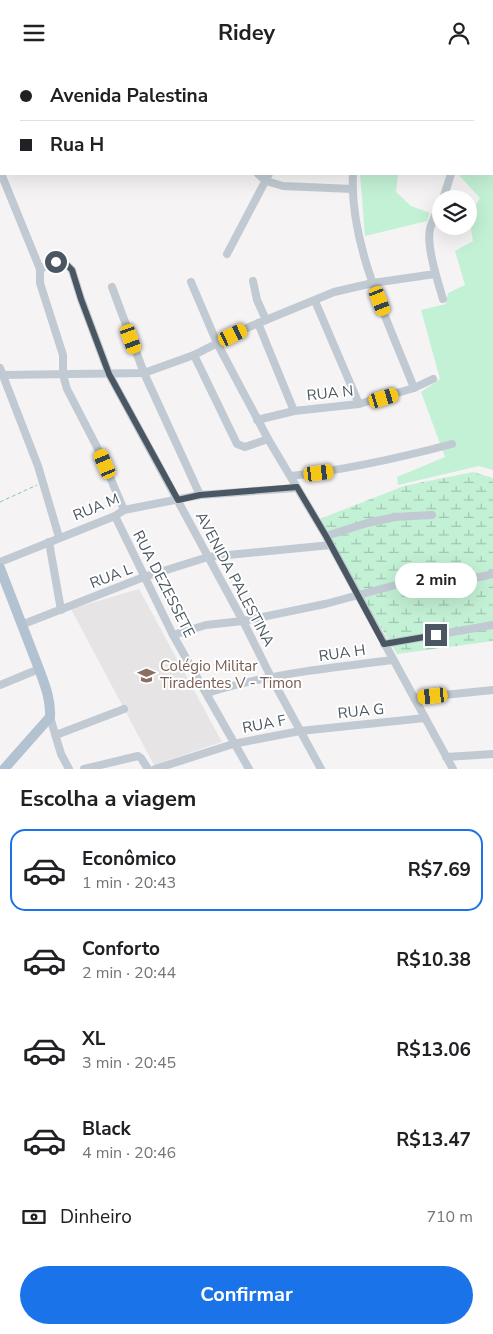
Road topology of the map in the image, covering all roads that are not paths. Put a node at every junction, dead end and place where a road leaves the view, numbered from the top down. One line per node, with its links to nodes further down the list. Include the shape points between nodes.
1 (2, 175): 9 (street)
2 (352, 175): 5 (street)
3 (451, 175): 6 (street)
4 (267, 177): 5 (street, via 283,186); 8 (street)
5 (352, 189): 13 (street, via 358,235)
6 (446, 190)
7 (432, 223): 10 (street, via 430,233)
8 (227, 254)
9 (40, 269): 23 (street, AVENIDA PALESTINA, via 56,262 65,263 72,270); 24 (street, via 40,283 63,355)
10 (435, 274): 13 (street); 15 (street)
11 (253, 281): 17 (street)
12 (191, 282): 19 (street)
13 (373, 283): 16 (street); 26 (street)
14 (112, 287): 22 (street)
15 (444, 299)
16 (315, 301): 17 (street); 27 (street)
17 (266, 320): 18 (street)
18 (258, 323): 19 (street); 28 (street)
19 (217, 343): 20 (street); 29 (street)
20 (194, 355): 22 (street); 30 (street, via 237,444 245,447)
21 (1, 373): 24 (street); 40 (street, via 30,442)
22 (144, 373): 23 (street); 34 (street)
23 (109, 374): 24 (street); 35 (street, AVENIDA PALESTINA)
24 (63, 375): 36 (street, via 72,401 98,449)
25 (433, 379): 26 (street, RUA N)
26 (414, 388): 27 (street, RUA N)
27 (359, 404): 28 (street, RUA N)
28 (294, 411): 29 (street, RUA N)
29 (257, 420): 30 (street)
30 (268, 439): 32 (street)
31 (452, 443): 32 (street, via 333,471)
32 (291, 476): 33 (street)
33 (297, 487): 34 (street, RUA M); 39 (street)
34 (200, 495): 35 (street, RUA M)
35 (178, 500): 36 (street, RUA M); 43 (street, AVENIDA PALESTINA)
36 (124, 510): 38 (street, RUA M)
37 (432, 515): 39 (street, via 395,517)
38 (115, 516): 40 (street, RUA M); 47 (street, RUA DEZESSETE)
39 (326, 536): 42 (street)
40 (59, 537): 41 (street, RUA M)
41 (49, 542): 44 (street, RUA M); 49 (street)
42 (331, 545): 43 (street, RUA L); 48 (street)
43 (208, 557): 47 (street, RUA L); 50 (street, AVENIDA PALESTINA)
44 (0, 562)
45 (0, 568): 51 (main road)
46 (493, 574): 48 (street, via 462,578 433,575)
47 (144, 577): 49 (street, RUA L); 53 (street, RUA DEZESSETE)
48 (358, 596): 50 (street); 54 (street)
49 (61, 610): 51 (street, RUA L)
50 (243, 621): 53 (street, via 206,625); 57 (street, AVENIDA PALESTINA)
51 (21, 625): 56 (main road)
52 (493, 625): 54 (street, RUA H)
53 (173, 635): 60 (street, RUA DEZESSETE)
54 (384, 644): 55 (street)
55 (393, 660): 57 (street, RUA H); 61 (street)
56 (39, 669): 58 (street); 63 (main road, via 50,705)
57 (271, 677): 60 (street, RUA H); 65 (street, AVENIDA PALESTINA)
58 (0, 685)
59 (493, 690): 61 (street)
60 (207, 693): 67 (street, RUA DEZESSETE)
61 (414, 699): 64 (street)
62 (124, 709): 66 (street)
63 (50, 717): 66 (street); 70 (main road)
64 (424, 718): 65 (street, RUA G); 69 (street)
65 (300, 731): 67 (street, RUA F); 76 (street, AVENIDA PALESTINA)
66 (56, 735): 71 (street)
67 (233, 744): 74 (street); 75 (street, RUA DEZESSETE)
68 (493, 754): 69 (street)
69 (446, 757): 77 (street)
70 (4, 769)
71 (69, 769)
72 (84, 769): 73 (street, via 138,755)
73 (148, 769)
74 (155, 769)
75 (249, 769)
76 (321, 769)
77 (453, 769)

